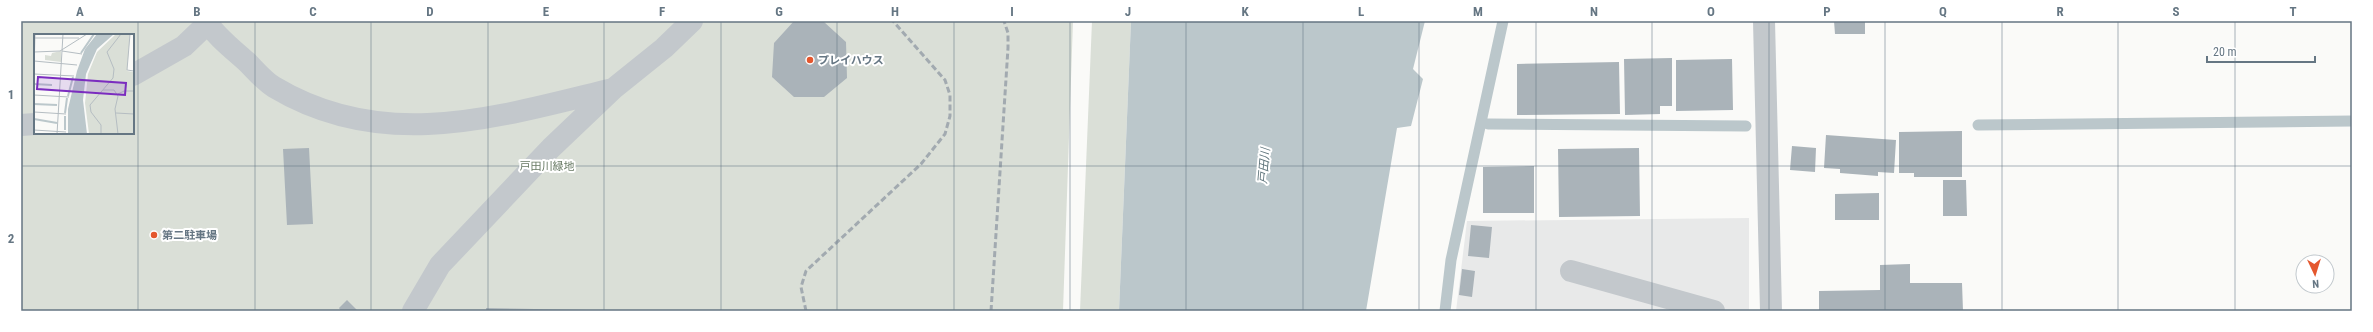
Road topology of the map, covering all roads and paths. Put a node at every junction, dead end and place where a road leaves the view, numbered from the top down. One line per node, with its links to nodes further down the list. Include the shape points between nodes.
1 (692, 21): 5 (street)
2 (1764, 21): 11 (street)
3 (207, 22): 4 (street, via 184,46); 5 (street, via 272,86 315,107 368,122 415,126 473,121)
4 (134, 74)
5 (613, 90): 9 (street, via 551,148 440,265)
6 (34, 124): 7 (street)
7 (21, 125)
8 (1571, 271): 10 (street)
9 (413, 311)
10 (1714, 311)
11 (1771, 311)

